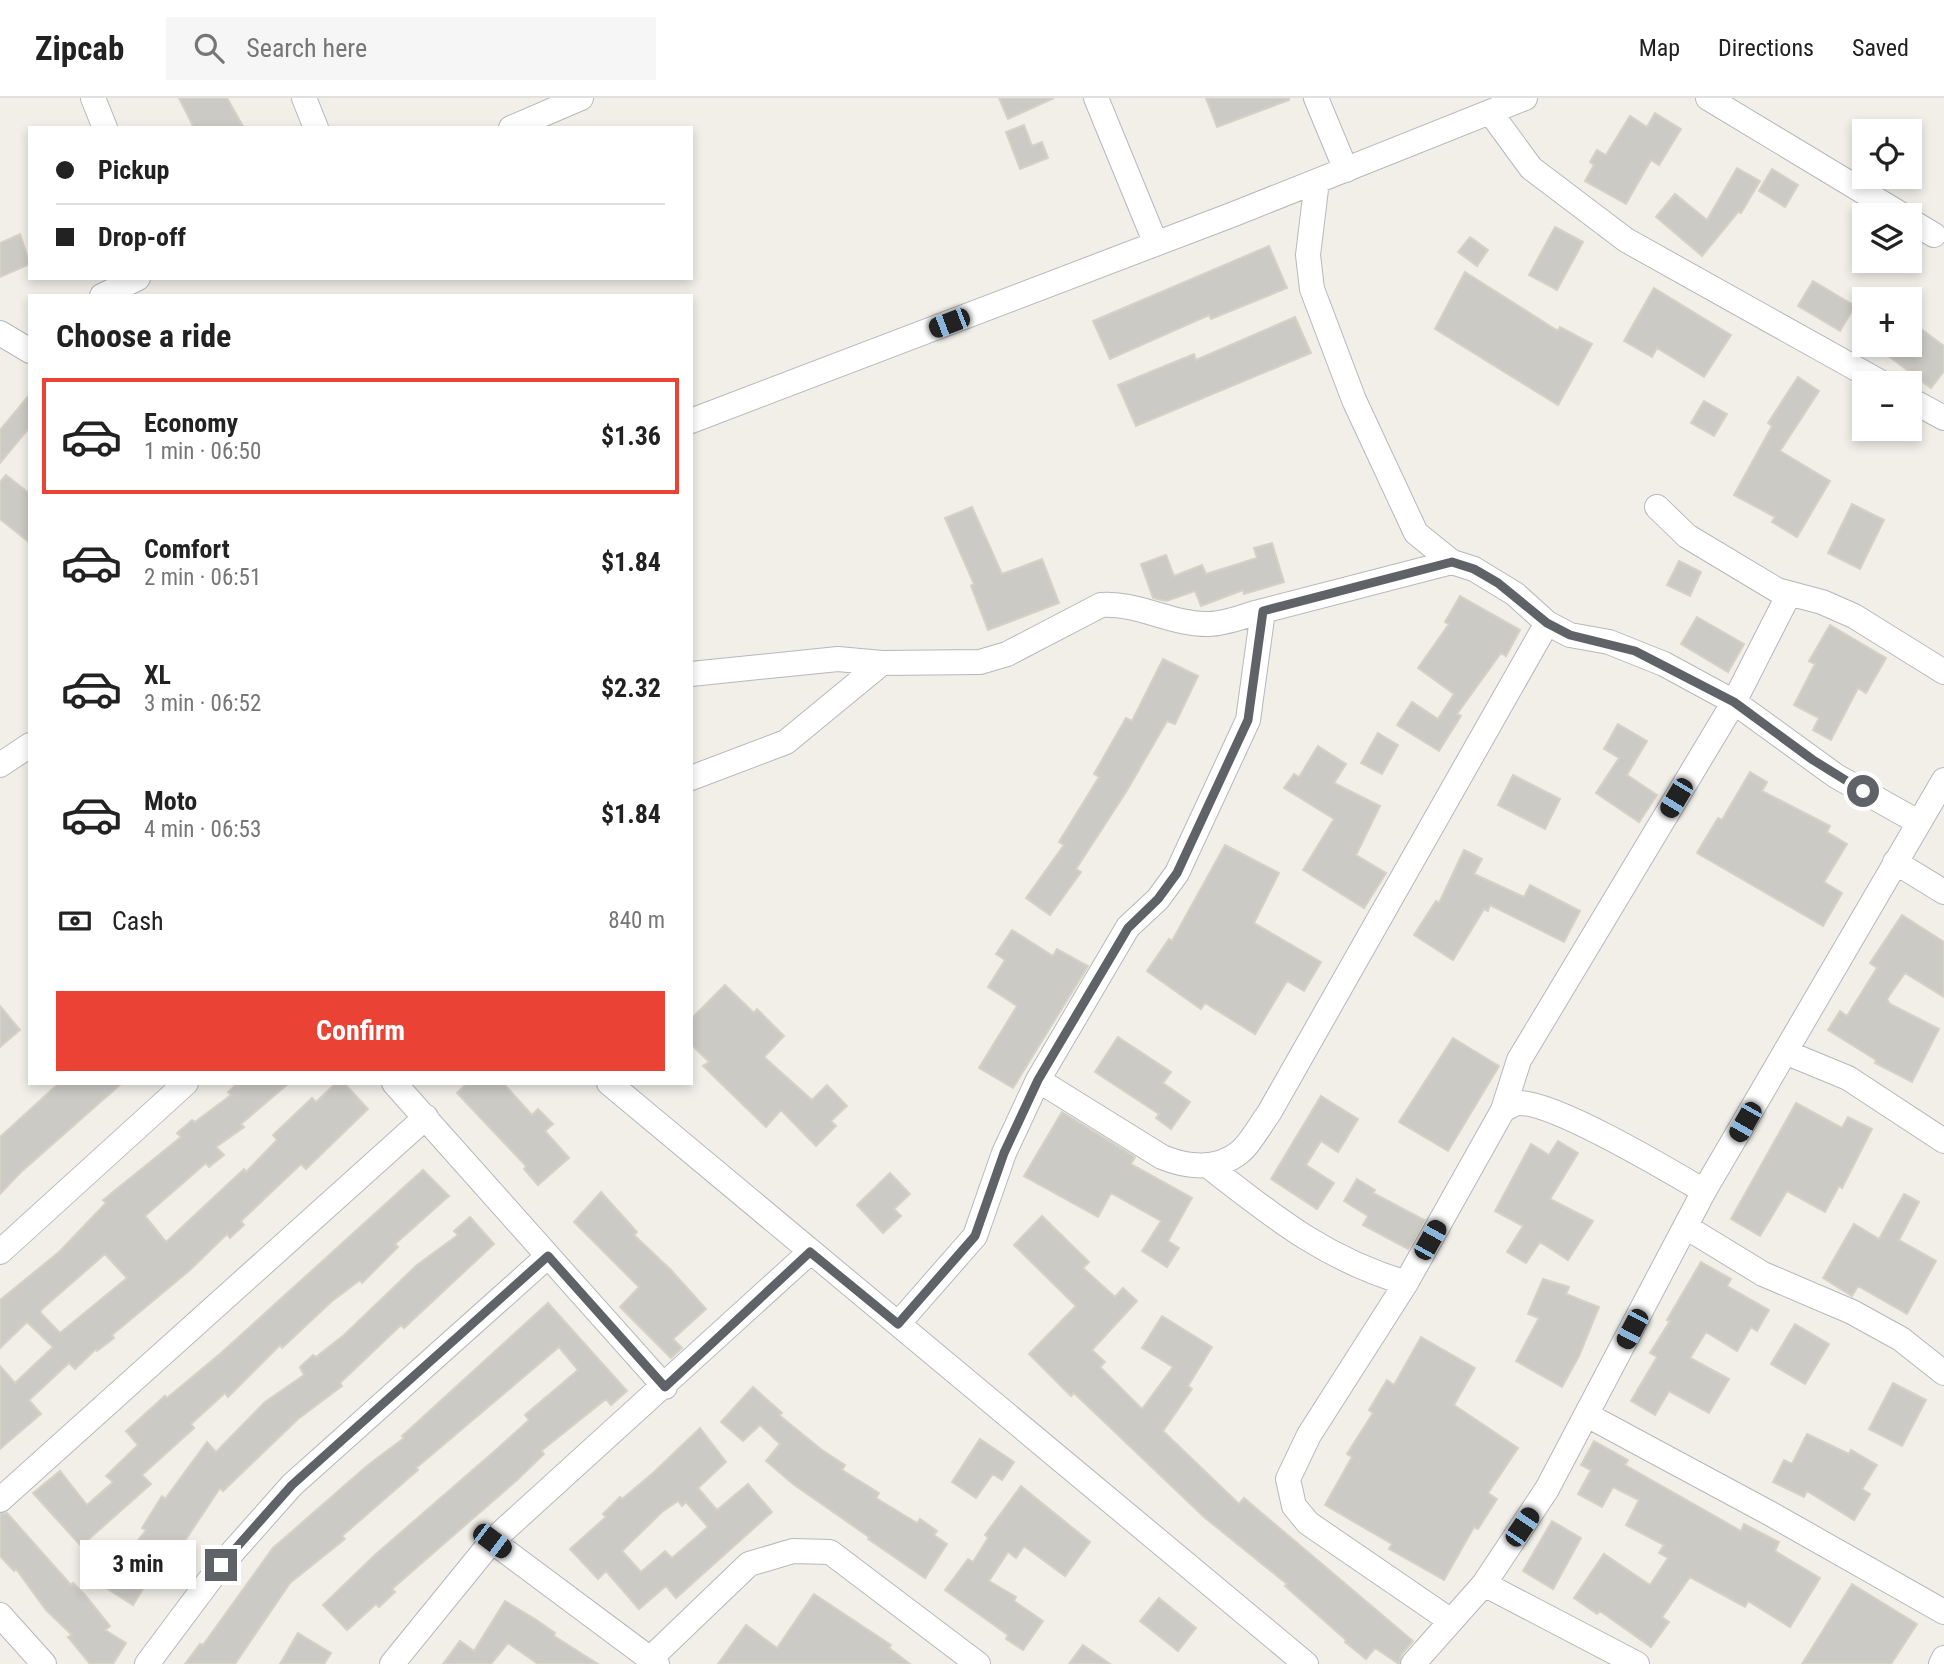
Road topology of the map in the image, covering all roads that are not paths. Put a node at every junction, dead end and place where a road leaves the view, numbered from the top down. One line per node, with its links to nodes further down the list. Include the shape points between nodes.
1 (93, 98): 9 (street)
2 (304, 98): 10 (street)
3 (581, 98): 11 (street)
4 (1096, 98): 17 (street)
5 (1317, 98): 12 (street)
6 (1525, 98): 8 (street)
7 (1708, 98): 14 (street)
8 (1490, 112): 12 (street); 20 (street, via 1531,168 1626,240)
9 (103, 126)
10 (315, 126)
11 (516, 126)
12 (1346, 170): 13 (street)
13 (1317, 181): 17 (street); 25 (street, via 1308,255 1312,289 1354,400 1416,533)
14 (1882, 203)
15 (1922, 228): 16 (street)
16 (1934, 235)
17 (1156, 244): 23 (street)
18 (134, 280): 19 (street)
19 (106, 294)
20 (1861, 371)
21 (1922, 406): 22 (street)
22 (1944, 418)
23 (693, 420)
24 (1657, 507): 26 (street, via 1688,536)
25 (1452, 562): 27 (street); 28 (street, via 1498,583)
26 (1789, 594): 30 (street, via 1854,616); 32 (street)
27 (1263, 611): 29 (street, via 1211,624 1101,605 1007,654 980,662); 41 (street, via 1248,720 1177,873 1128,928)
28 (1547, 623): 32 (street, via 1570,635 1635,651); 48 (street, via 1269,1112 1239,1153)
29 (882, 663): 31 (street, via 838,659); 35 (street, via 786,741)
30 (1944, 672)
31 (693, 674)
32 (1734, 702): 37 (street, via 1836,776); 45 (street, via 1519,1060)
33 (28, 746): 34 (street)
34 (0, 765)
35 (693, 777)
36 (1944, 780): 37 (street)
37 (1918, 822): 38 (street)
38 (1895, 862): 39 (street); 40 (street)
39 (1944, 892)
40 (1785, 1052): 47 (street, via 1848,1078); 49 (street)
41 (1038, 1080): 48 (street, via 1162,1157 1193,1167); 55 (street, via 1004,1153 975,1236)
42 (184, 1085): 51 (street)
43 (396, 1085): 46 (street)
44 (612, 1085): 52 (street)
45 (1503, 1110): 49 (street, via 1517,1103 1539,1107); 54 (street)
46 (426, 1117): 53 (street); 59 (street)
47 (1944, 1141)
48 (1207, 1165): 54 (street, via 1305,1240 1356,1266)
49 (1704, 1191): 50 (street)
50 (1686, 1227): 56 (street, via 1763,1274 1852,1312 1901,1339); 58 (street)
51 (0, 1252)
52 (810, 1252): 55 (street); 57 (street)
53 (548, 1256): 57 (street); 68 (street, via 292,1485 221,1565)
54 (1406, 1283): 64 (street, via 1309,1435 1288,1479 1294,1506 1308,1522)
55 (898, 1324): 71 (street)
56 (1944, 1373)
57 (665, 1387): 60 (street)
58 (1587, 1415): 61 (street, via 1547,1489); 62 (street)
59 (0, 1500)
60 (492, 1541): 66 (street); 69 (street)
61 (1484, 1584): 64 (street); 73 (street)
62 (1944, 1612)
63 (0, 1615): 67 (street)
64 (1451, 1621): 72 (street)
65 (1944, 1658): 74 (street)
66 (653, 1661): 70 (street, via 750,1564 793,1551 830,1552)
67 (44, 1664)
68 (147, 1664)
69 (391, 1664)
70 (978, 1664)
71 (1306, 1664)
72 (1413, 1664)
73 (1637, 1664)
74 (1941, 1664)

